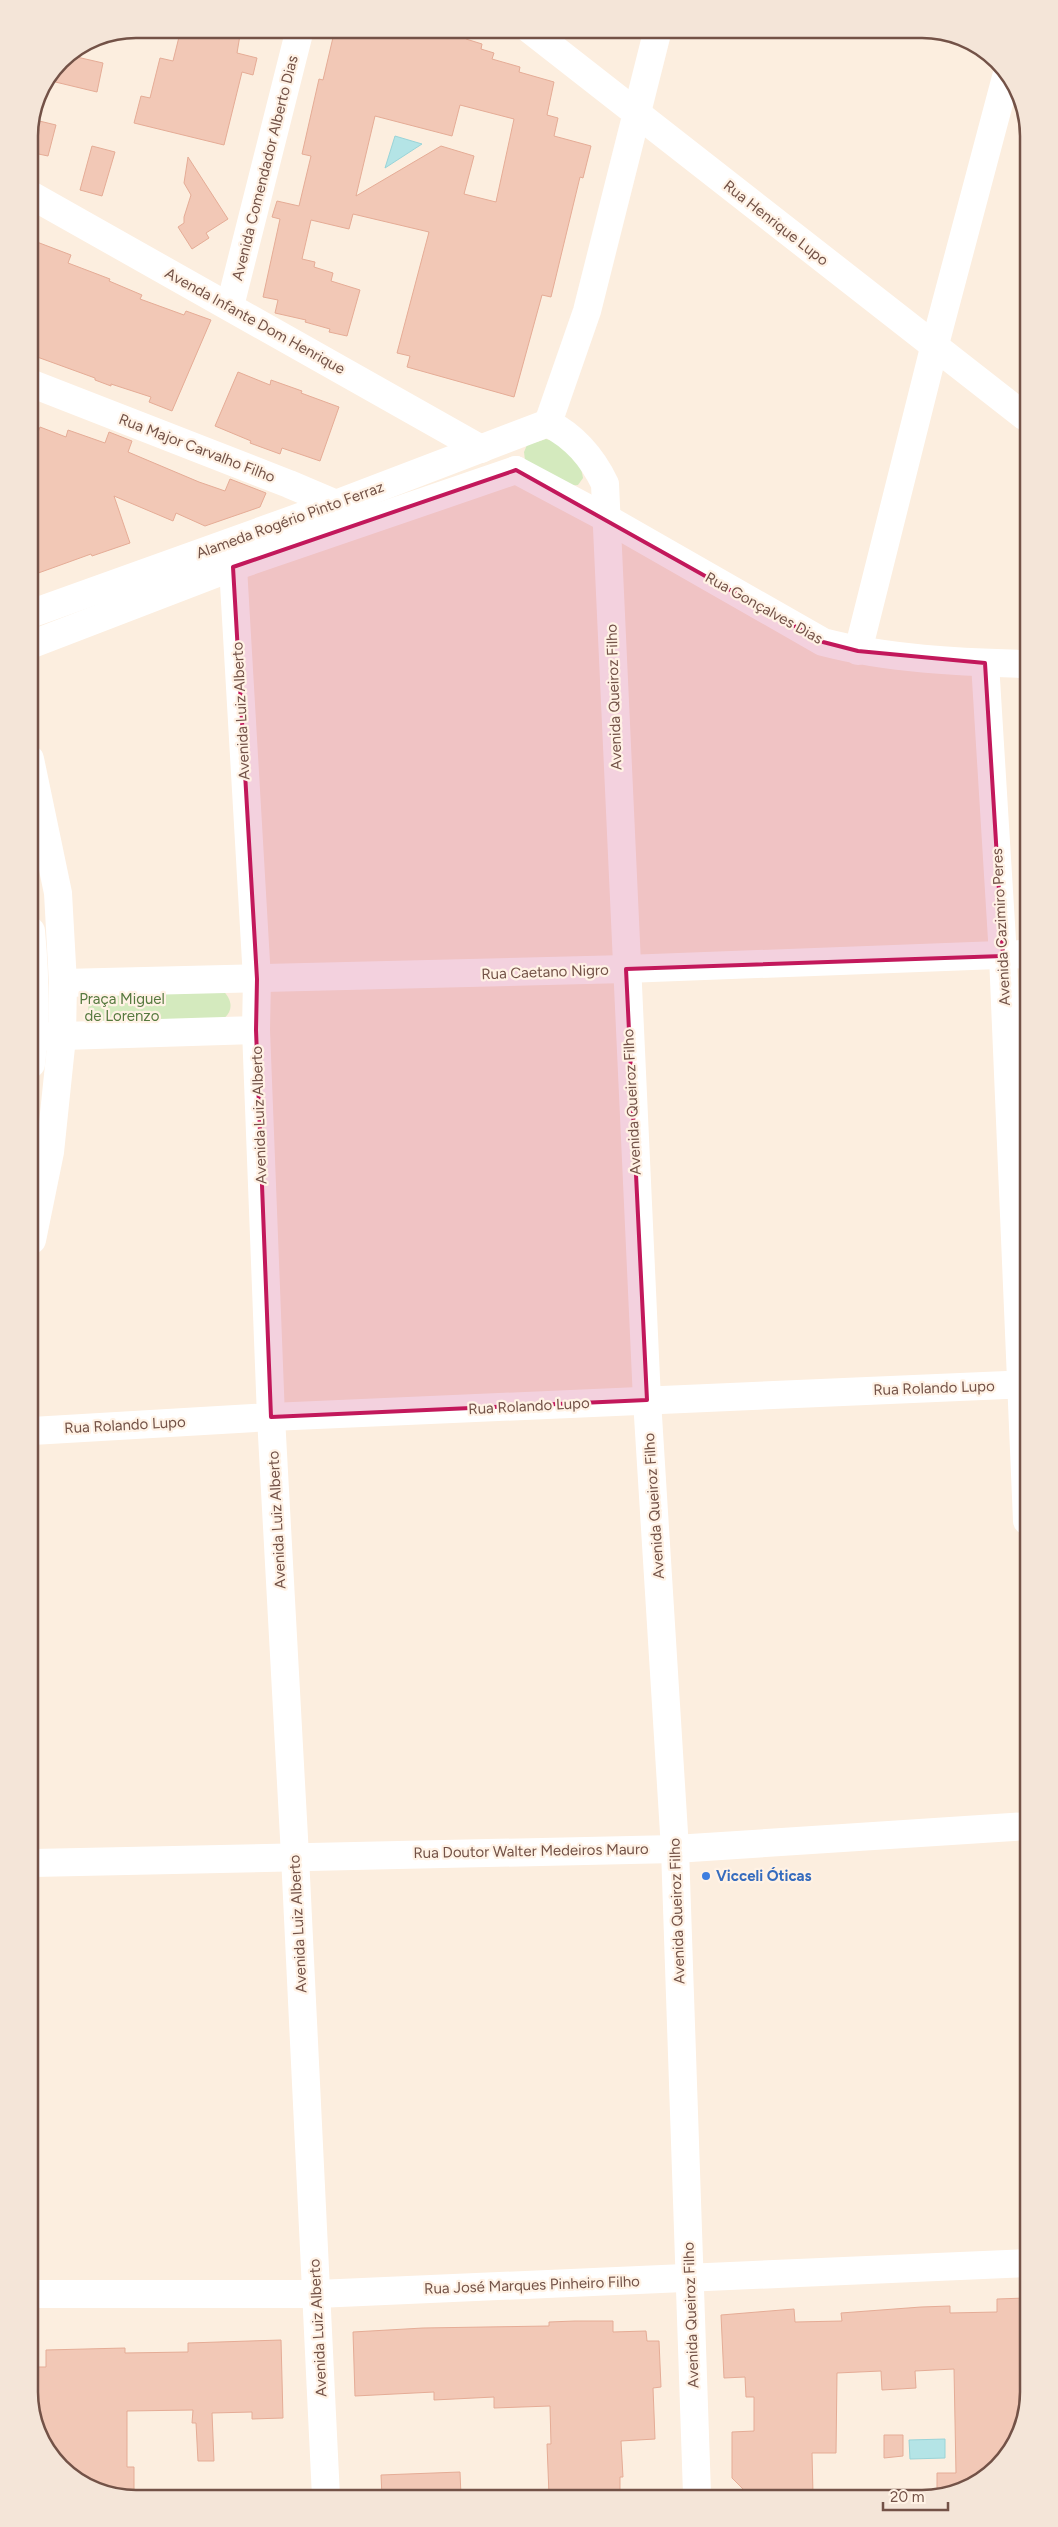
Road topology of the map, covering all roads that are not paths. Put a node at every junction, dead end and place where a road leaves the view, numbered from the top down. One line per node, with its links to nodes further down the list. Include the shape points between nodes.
1 (298, 38): 7 (street, Avenida Comendador Alberto Dias)
2 (540, 38): 5 (street, Rua Henrique Lupo)
3 (656, 38): 5 (street)
4 (1005, 82): 8 (street)
5 (637, 114): 8 (street, Rua Henrique Lupo); 11 (street, via 586,311)
6 (38, 199): 7 (street, Avenda Infante Dom Henrique)
7 (230, 306): 13 (street, Avenda Infante Dom Henrique)
8 (934, 348): 10 (street, Rua Henrique Lupo); 21 (street)
9 (38, 386): 15 (street, Rua Major Carvalho Filho)
10 (1020, 413)
11 (548, 423): 12 (street, Alameda Rogério Pinto Ferraz); 16 (street, via 581,446 597,468 606,484)
12 (512, 438): 13 (street, Alameda Rogério Pinto Ferraz); 14 (street, via 510,454)
13 (481, 449): 15 (street, Alameda Rogério Pinto Ferraz)
14 (516, 470): 16 (street, Rua Gonçalves Dias); 17 (street, Alameda Rogério Pinto Ferraz)
15 (336, 504): 17 (street, Rua Major Carvalho Filho); 18 (street, Alameda Rogério Pinto Ferraz)
16 (606, 518): 21 (street, Rua Gonçalves Dias, via 823,642); 26 (street, Avenida Queiroz Filho)
17 (355, 526): 18 (street, Alameda Rogério Pinto Ferraz)
18 (231, 555): 19 (street, Alameda Rogério Pinto Ferraz); 20 (street, Alameda Rogério Pinto Ferraz); 27 (street, Avenida Luiz Alberto)
19 (38, 612)
20 (38, 640)
21 (858, 651): 22 (street, Rua Gonçalves Dias)
22 (985, 663): 23 (street, Rua Gonçalves Dias); 25 (street, Avenida Cazimiro Peres)
23 (1020, 664)
24 (38, 797): 28 (street, via 58,893)
25 (1014, 955): 26 (street, Rua Caetano Nigro); 33 (street, Avenida Cazimiro Peres)
26 (626, 970): 27 (street, Rua Caetano Nigro); 35 (street, Avenida Queiroz Filho)
27 (257, 979): 28 (street, Rua Caetano Nigro); 29 (street, Avenida Luiz Alberto)
28 (63, 983): 30 (street)
29 (256, 1030): 30 (street); 36 (street, Avenida Luiz Alberto)
30 (62, 1037): 31 (street); 32 (street, via 50,1152)
31 (38, 1044)
32 (38, 1211)
33 (1020, 1212)
34 (1020, 1384): 35 (street, Rua Rolando Lupo)
35 (647, 1400): 36 (street, Rua Rolando Lupo); 39 (street, Avenida Queiroz Filho)
36 (271, 1417): 37 (street, Rua Rolando Lupo); 40 (street, Avenida Luiz Alberto)
37 (38, 1431)
38 (1020, 1827): 39 (street, Rua Doutor Walter Medeiros Mauro)
39 (675, 1849): 40 (street, Rua Doutor Walter Medeiros Mauro); 43 (street, Avenida Queiroz Filho)
40 (295, 1856): 41 (street, Rua Doutor Walter Medeiros Mauro); 45 (street, Avenida Luiz Alberto)
41 (38, 1863)
42 (1020, 2263): 43 (street, Rua José Marques Pinheiro Filho)
43 (689, 2279): 45 (street, Rua José Marques Pinheiro Filho); 47 (street, Avenida Queiroz Filho)
44 (38, 2294): 45 (street, Rua José Marques Pinheiro Filho)
45 (317, 2294): 46 (street, Avenida Luiz Alberto)
46 (326, 2489)
47 (697, 2490)

